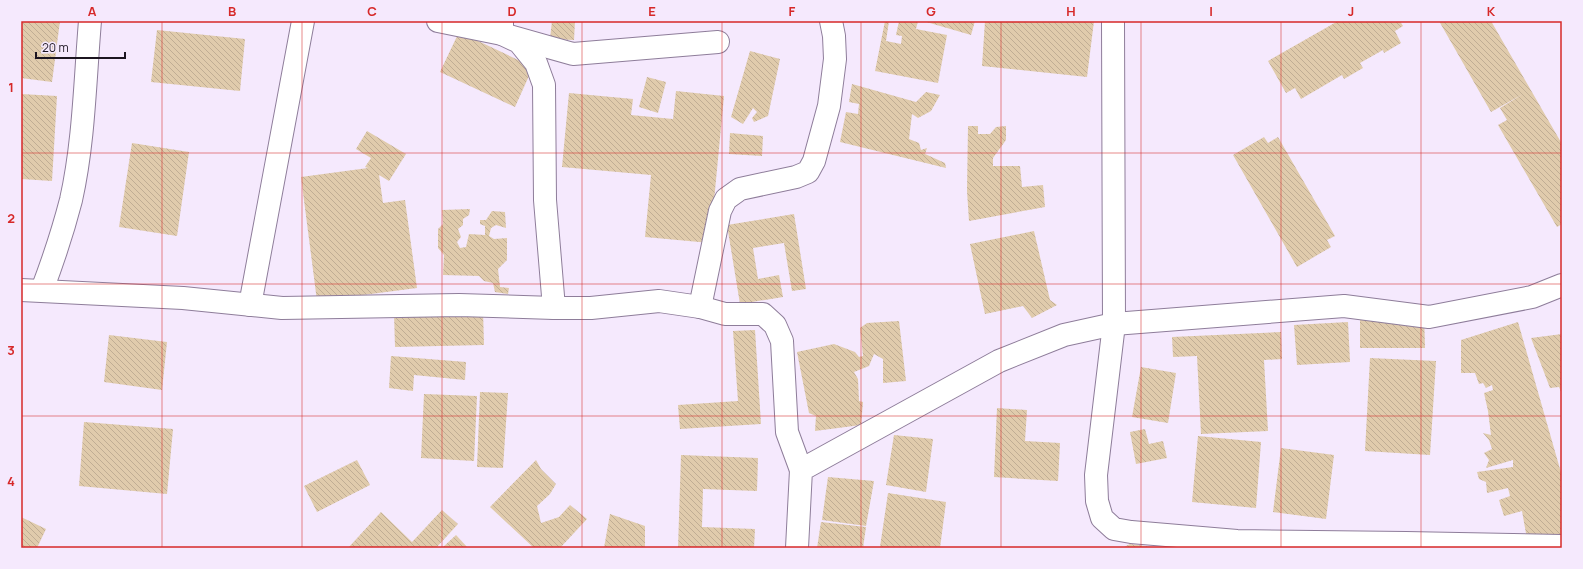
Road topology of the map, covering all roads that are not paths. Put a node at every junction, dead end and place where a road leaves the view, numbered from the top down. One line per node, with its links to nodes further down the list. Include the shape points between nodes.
1 (90, 21): 10 (street, via 80,141 71,199 59,244)
2 (303, 21): 11 (street)
3 (438, 21): 6 (street)
4 (831, 21): 12 (street, via 835,59 829,106 814,161 808,172 740,190 726,199 720,211)
5 (1113, 21): 14 (street)
6 (502, 28): 7 (street, via 572,54); 13 (street, via 520,42 536,63 544,85 545,200)
7 (718, 42)
8 (1562, 285): 14 (street, via 1532,296 1429,316 1344,306)
9 (21, 290): 10 (street)
10 (42, 290): 11 (street, via 183,298)
11 (250, 305): 13 (street, via 282,308 459,305)
12 (700, 307): 13 (street, via 659,301 591,308); 15 (street, via 725,314 762,314 775,325 782,341 787,432)
13 (554, 308)
14 (1114, 324): 15 (street, via 1064,334 999,361); 16 (street, via 1096,475 1097,501 1102,518 1114,529 1237,541)
15 (801, 470): 17 (street)
16 (1561, 546)
17 (797, 548)

